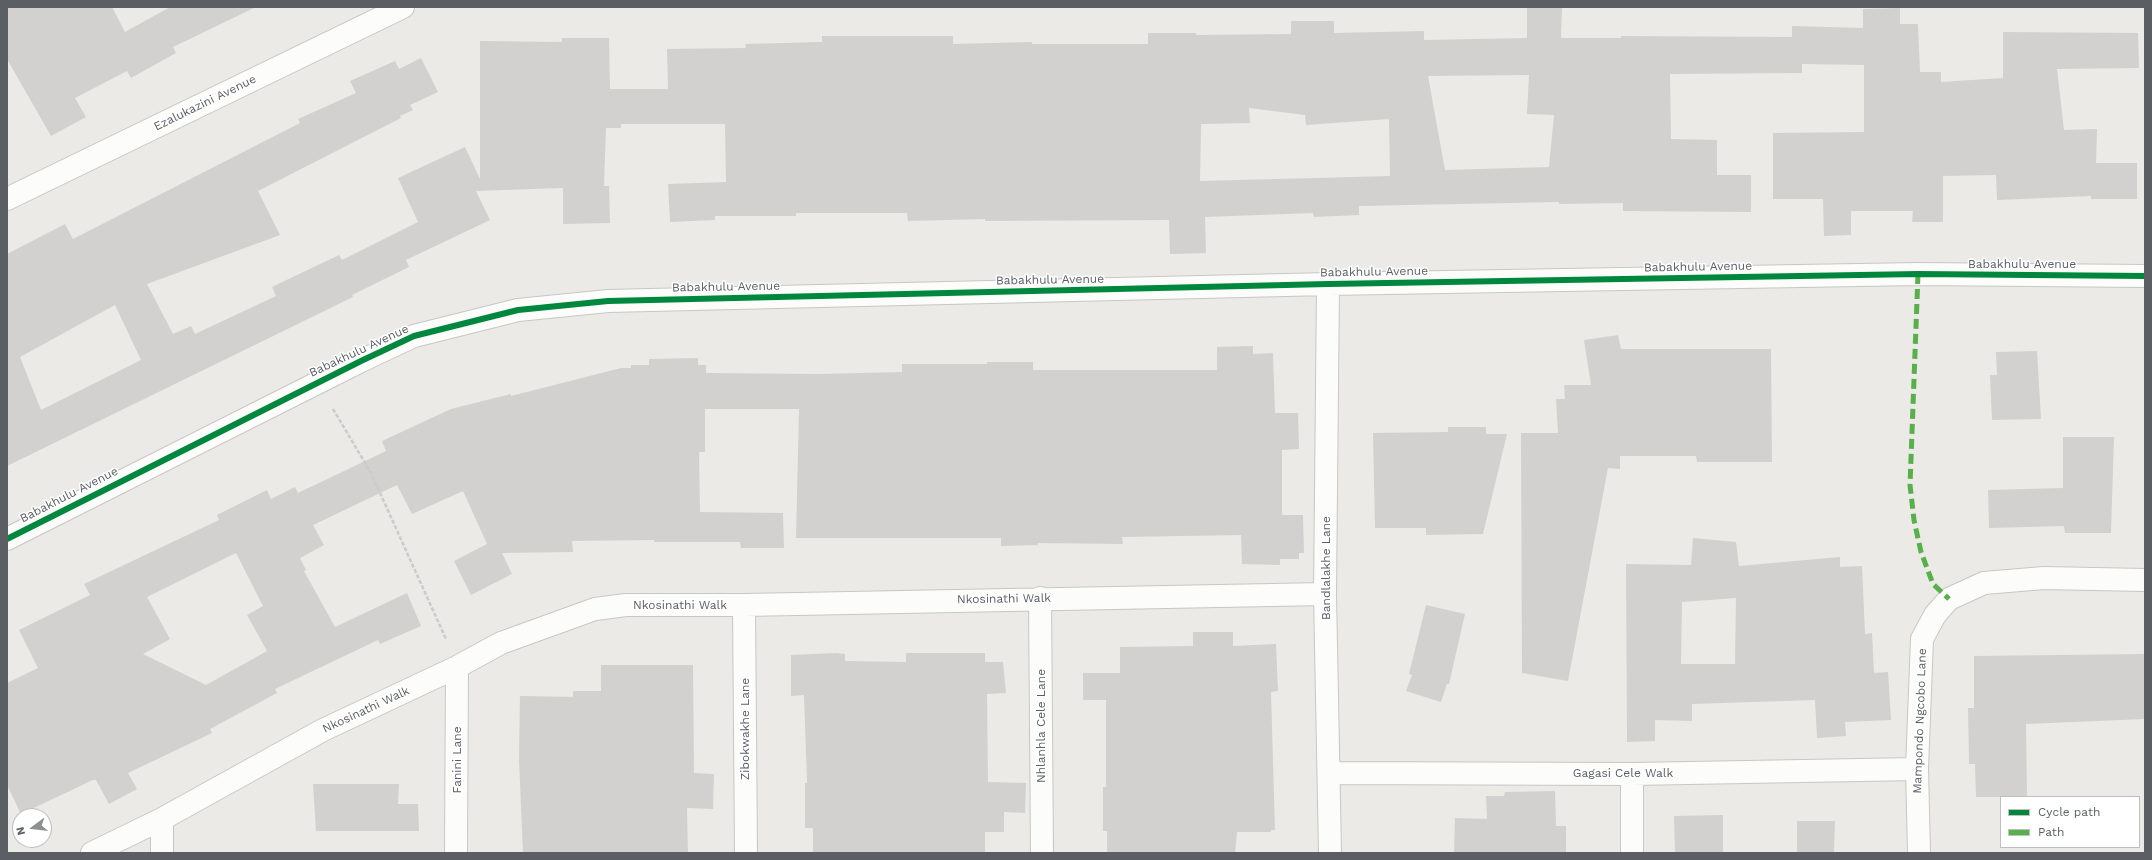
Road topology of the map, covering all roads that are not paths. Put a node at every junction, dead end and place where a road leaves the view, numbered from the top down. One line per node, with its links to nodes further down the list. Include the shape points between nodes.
1 (403, 7): 2 (street, Ezalukazini Avenue)
2 (7, 199)
3 (2145, 276): 4 (street, Babakhulu Avenue, via 1918,274)
4 (1328, 284): 5 (street, Babakhulu Avenue, via 608,301 518,310 414,336); 7 (street, Bandlalakhe Lane)
5 (7, 539)
6 (2145, 580): 11 (street, Mampondo Ngcobo Lane, via 2044,578 1984,583 1949,598 1935,615 1922,639)
7 (1325, 594): 8 (street, Nkosinathi Walk); 12 (street, Bandlalakhe Lane)
8 (1040, 598): 9 (street, Nkosinathi Walk); 19 (street, Nhlanhla Cele Lane)
9 (744, 604): 10 (street, Nkosinathi Walk, via 626,605 595,609 501,644); 18 (street, Zibokwakhe Lane)
10 (457, 667): 14 (street, Nkosinathi Walk, via 323,730); 17 (street, Fanini Lane)
11 (1917, 769): 13 (street, Gagasi Cele Walk); 22 (street, Mampondo Ngcobo Lane)
12 (1330, 773): 13 (street, Gagasi Cele Walk); 20 (street, Bandlalakhe Lane)
13 (1632, 774): 21 (street)
14 (162, 819): 15 (street, Nkosinathi Walk); 16 (street)
15 (92, 853)
16 (162, 853)
17 (456, 853)
18 (746, 853)
19 (1042, 853)
20 (1330, 853)
21 (1632, 853)
22 (1919, 853)

